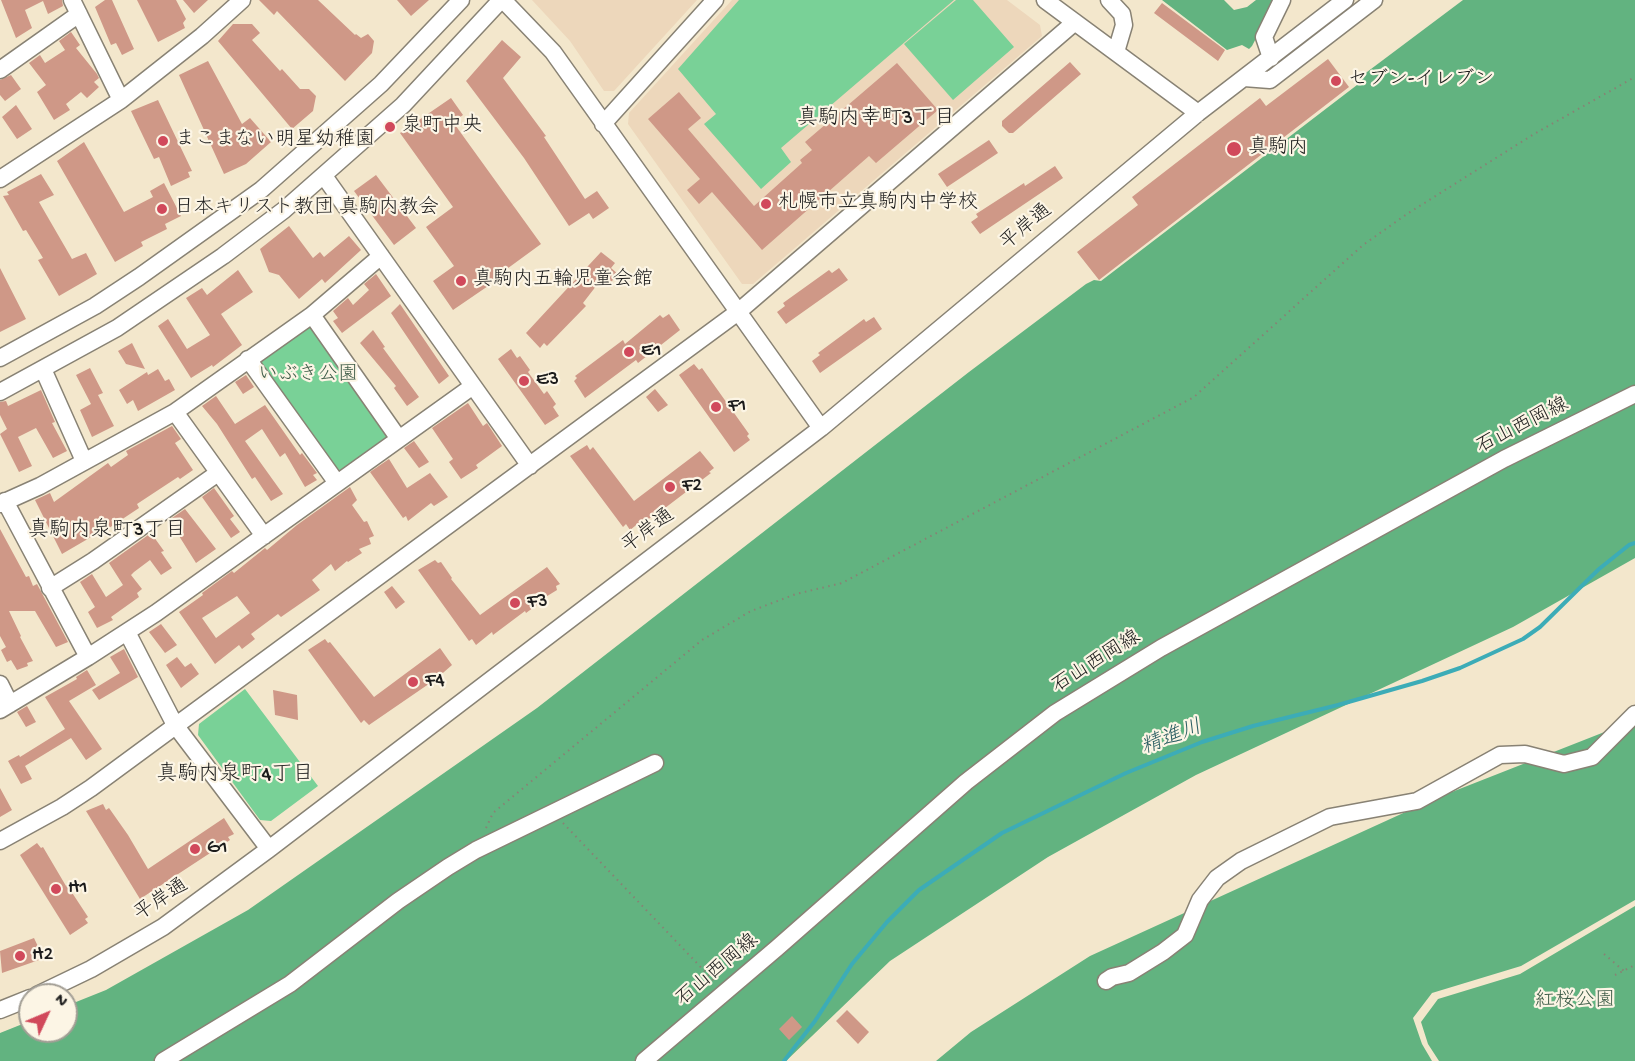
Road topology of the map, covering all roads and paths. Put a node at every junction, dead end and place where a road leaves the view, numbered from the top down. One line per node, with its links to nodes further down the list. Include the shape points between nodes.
1 (242, 0): 17 (street)
2 (460, 0): 25 (street, via 381,84 261,190 113,294)
3 (502, 0): 19 (street, via 553,52); 20 (street, via 403,105)
4 (715, 0): 19 (street)
5 (1046, 0): 11 (street)
6 (1108, 0): 12 (street, via 1117,6 1124,25)
7 (1282, 0): 13 (street, via 1264,37)
8 (1345, 0): 13 (street, 平岸通)
9 (1374, 0): 16 (street, via 1270,80)
10 (76, 7): 14 (street); 17 (street)
11 (1075, 22): 12 (street); 23 (street)
12 (1116, 52): 18 (street)
13 (1270, 58): 16 (street, 平岸通)
14 (0, 70)
15 (1635, 77): 51 (path, via 1534,134 1363,245 1194,397 842,583 796,594 751,611 702,640 493,813)
16 (1244, 78): 18 (street, 平岸通)
17 (121, 100): 21 (street)
18 (1198, 113): 32 (street, 平岸通)
19 (603, 124): 23 (street)
20 (324, 176): 22 (street); 27 (street, via 223,256 117,328)
21 (0, 179)
22 (381, 256): 24 (street); 28 (street)
23 (738, 312): 32 (street); 35 (street)
24 (312, 315): 26 (street); 33 (street)
25 (0, 358)
26 (248, 359): 31 (street); 37 (street)
27 (43, 369): 29 (street); 34 (street)
28 (473, 386): 33 (street); 35 (street)
29 (0, 392)
30 (1635, 394): 62 (street, 石山西岡線, via 1504,459 1171,642 1055,713 966,782)
31 (175, 412): 34 (street); 36 (street)
32 (821, 428): 50 (street, 平岸通)
33 (399, 439): 37 (street)
34 (84, 461): 38 (street)
35 (530, 466): 46 (street)
36 (218, 473): 39 (street); 40 (street)
37 (337, 483): 39 (street)
38 (3, 502): 40 (street)
39 (264, 536): 41 (street)
40 (50, 588): 42 (street)
41 (126, 632): 42 (street); 46 (street)
42 (88, 657): 44 (street)
43 (0, 684): 44 (street)
44 (5, 707)
45 (1635, 714): 56 (street, via 1592,757 1564,764 1525,754 1500,755 1417,801 1330,817 1241,861 1217,878 1200,900 1185,935 1129,972)
46 (175, 725): 49 (street, via 62,807); 50 (street)
47 (655, 764): 48 (street)
48 (554, 814): 51 (street); 58 (path)
49 (0, 841)
50 (269, 849): 57 (street, 平岸通, via 155,932)
51 (476, 850): 61 (street, via 398,902 290,984)
52 (1605, 954): 54 (path)
53 (1635, 965): 54 (path)
54 (1624, 971): 55 (path)
55 (1615, 975)
56 (1106, 981)
57 (62, 983)
58 (722, 988)
59 (18, 1003): 60 (street)
60 (0, 1010)
61 (163, 1061)
62 (644, 1061)

